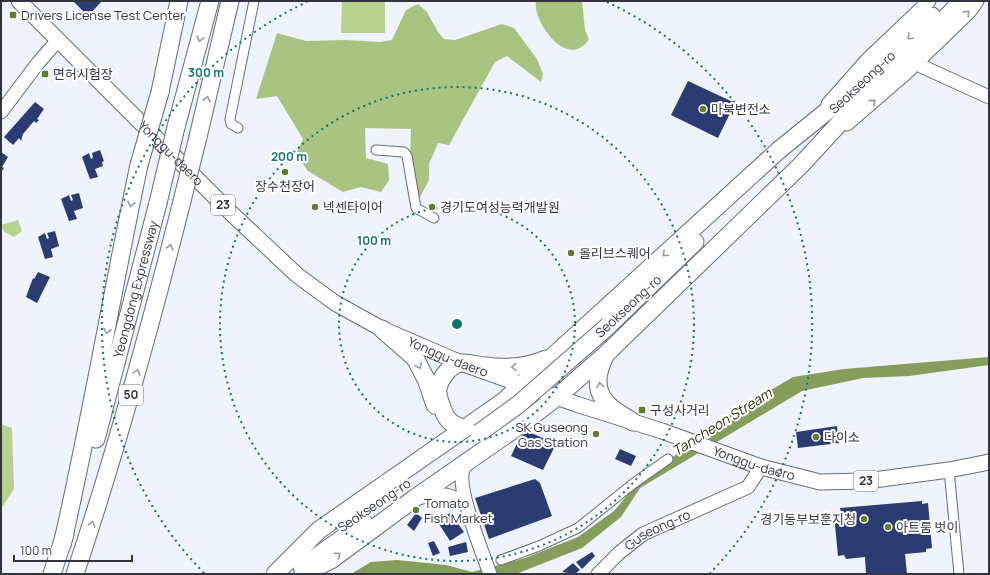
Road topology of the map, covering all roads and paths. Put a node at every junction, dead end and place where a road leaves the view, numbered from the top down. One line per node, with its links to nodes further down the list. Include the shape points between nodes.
1 (19, 1): 10 (main road, Yonggu-daero / 23)
2 (179, 1): 38 (highway, one-way to 38, bridge, via 160,92 139,165 92,409)
3 (210, 1): 38 (highway, Yeongdong Expressway / 50, one-way to 38, bridge, via 103,417)
4 (230, 1): 41 (highway, Yeongdong Expressway / 50, one-way to 4, bridge, via 141,360)
5 (254, 1): 15 (street, via 230,119 231,124)
6 (929, 1): 17 (street)
7 (949, 1): 13 (highway, Seokseong-ro, one-way to 13)
8 (962, 1): 13 (highway, Seokseong-ro, via 913,51)
9 (977, 1): 18 (street, one-way to 9, via 906,73)
10 (58, 40): 14 (street); 21 (main road, Yonggu-daero / 23, via 231,213 297,275 335,303)
11 (921, 66): 12 (street)
12 (989, 97)
13 (850, 101): 17 (highway); 18 (highway); 29 (highway, Seokseong-ro, bridge, via 611,330)
14 (1, 112)
15 (238, 128)
16 (376, 150): 19 (street, via 404,152 416,208)
17 (779, 150): 20 (highway, one-way to 20)
18 (801, 164): 23 (highway)
19 (434, 218)
20 (588, 325): 22 (highway); 23 (highway, via 585,339 589,351 593,356)
21 (382, 329): 24 (main road, Yonggu-daero / 23); 30 (highway, one-way to 30, via 415,358 426,379 440,420 443,438)
22 (563, 348): 24 (highway, one-way to 24, via 548,358 519,367 487,367); 25 (highway)
23 (605, 355): 26 (highway); 28 (highway, one-way to 23, via 605,402 598,384 599,368)
24 (461, 363): 25 (main road, Yonggu-daero / 23); 29 (highway, via 449,369 437,390 447,420 455,426)
25 (521, 384): 26 (main road, Yonggu-daero / 23); 27 (highway, via 504,401)
26 (557, 397): 28 (main road, Yonggu-daero / 23); 29 (highway)
27 (482, 416): 29 (highway); 29 (highway, via 502,421 504,430)
28 (633, 422): 34 (main road, Yonggu-daero / 23)
29 (482, 435): 30 (highway); 31 (highway); 42 (highway, Seokseong-ro, via 327,537); 43 (highway, Seokseong-ro)
30 (439, 447): 42 (highway, via 319,530)
31 (472, 458): 36 (highway); 37 (street, via 463,471 462,483)
32 (668, 458): 39 (street, via 578,528)
33 (989, 462): 35 (main road, Yonggu-daero / 23)
34 (761, 467): 35 (main road, Yonggu-daero / 23, via 820,482 866,480); 46 (street, Guseong-ro, via 748,488 643,534 619,552)
35 (949, 470): 47 (street)
36 (415, 498): 37 (street, via 443,494 451,495); 44 (highway, one-way to 36, via 331,560)
37 (466, 504): 45 (street)
38 (62, 545): 40 (highway, Yeongdong Expressway / 50)
39 (501, 560)
40 (52, 574)
41 (76, 574)
42 (276, 574)
43 (292, 574)
44 (303, 574)
45 (490, 574)
46 (598, 574)
47 (959, 574)

